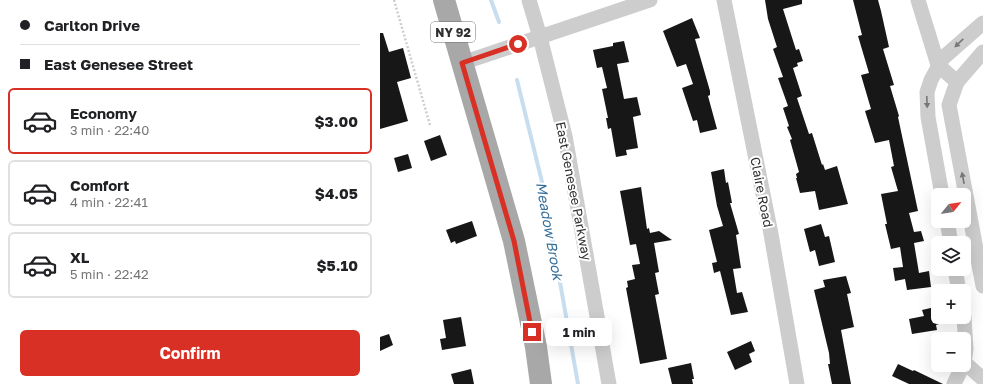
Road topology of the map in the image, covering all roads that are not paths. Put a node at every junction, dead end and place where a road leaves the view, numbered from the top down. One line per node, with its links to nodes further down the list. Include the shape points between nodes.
1 (444, 0): 9 (main road, NY 92)
2 (529, 0): 7 (street, East Genesee Parkway)
3 (650, 0): 7 (street)
4 (724, 0): 19 (street, Claire Road, via 771,234)
5 (918, 0): 10 (street)
6 (983, 22): 10 (street, one-way to 10)
7 (540, 37): 9 (street); 18 (street, East Genesee Parkway, via 564,136)
8 (983, 52): 11 (street)
9 (462, 63): 17 (main road, NY 92, via 514,241)
10 (938, 65): 11 (street); 12 (street, one-way to 12, via 927,92 928,117)
11 (957, 82): 13 (street, one-way to 11, via 950,105)
12 (941, 188)
13 (983, 286)
14 (971, 370): 16 (street)
15 (960, 372): 20 (street)
16 (983, 379)
17 (541, 384)
18 (609, 384)
19 (797, 384)
20 (954, 384)

